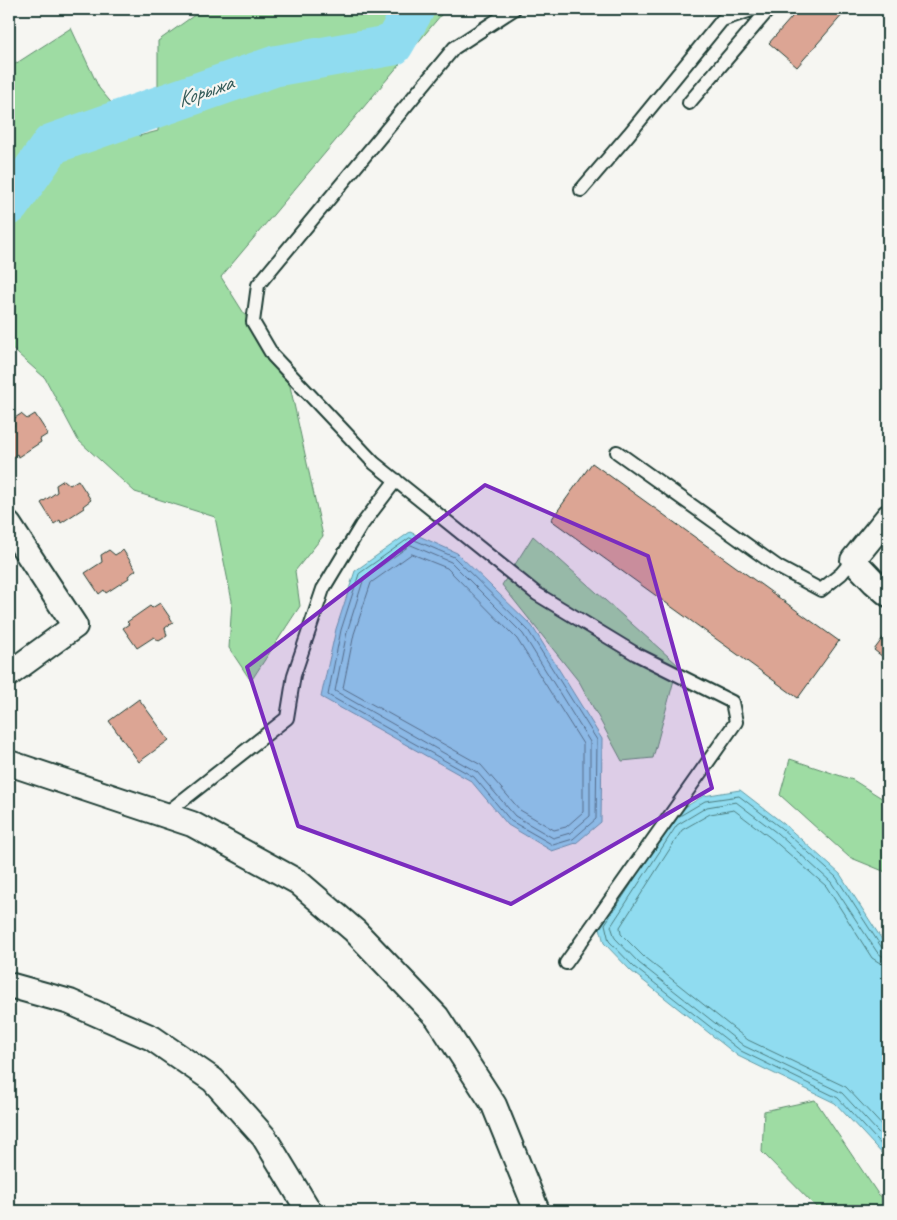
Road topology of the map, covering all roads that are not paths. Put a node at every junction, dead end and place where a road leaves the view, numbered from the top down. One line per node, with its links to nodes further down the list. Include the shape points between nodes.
1 (514, 9): 7 (lane, via 454,48 258,285 253,322 273,356 374,463)
2 (754, 9): 5 (lane, via 722,20)
3 (769, 9): 4 (lane)
4 (688, 103)
5 (581, 190)
6 (617, 452): 10 (lane, via 778,567 821,590)
7 (396, 480): 14 (lane, via 361,526 323,589 294,675 287,718); 15 (lane, via 537,594 636,654 732,702 736,722)
8 (888, 517): 10 (street)
9 (9, 526): 12 (street, via 75,626)
10 (853, 560): 11 (street)
11 (888, 594)
12 (9, 674)
13 (9, 763): 14 (street)
14 (164, 815): 18 (street, via 192,824 298,882 355,931 437,1017 494,1105)
15 (566, 964)
16 (9, 985): 17 (street, via 70,1002 152,1038 213,1080 264,1137)
17 (309, 1211)
18 (537, 1211)

